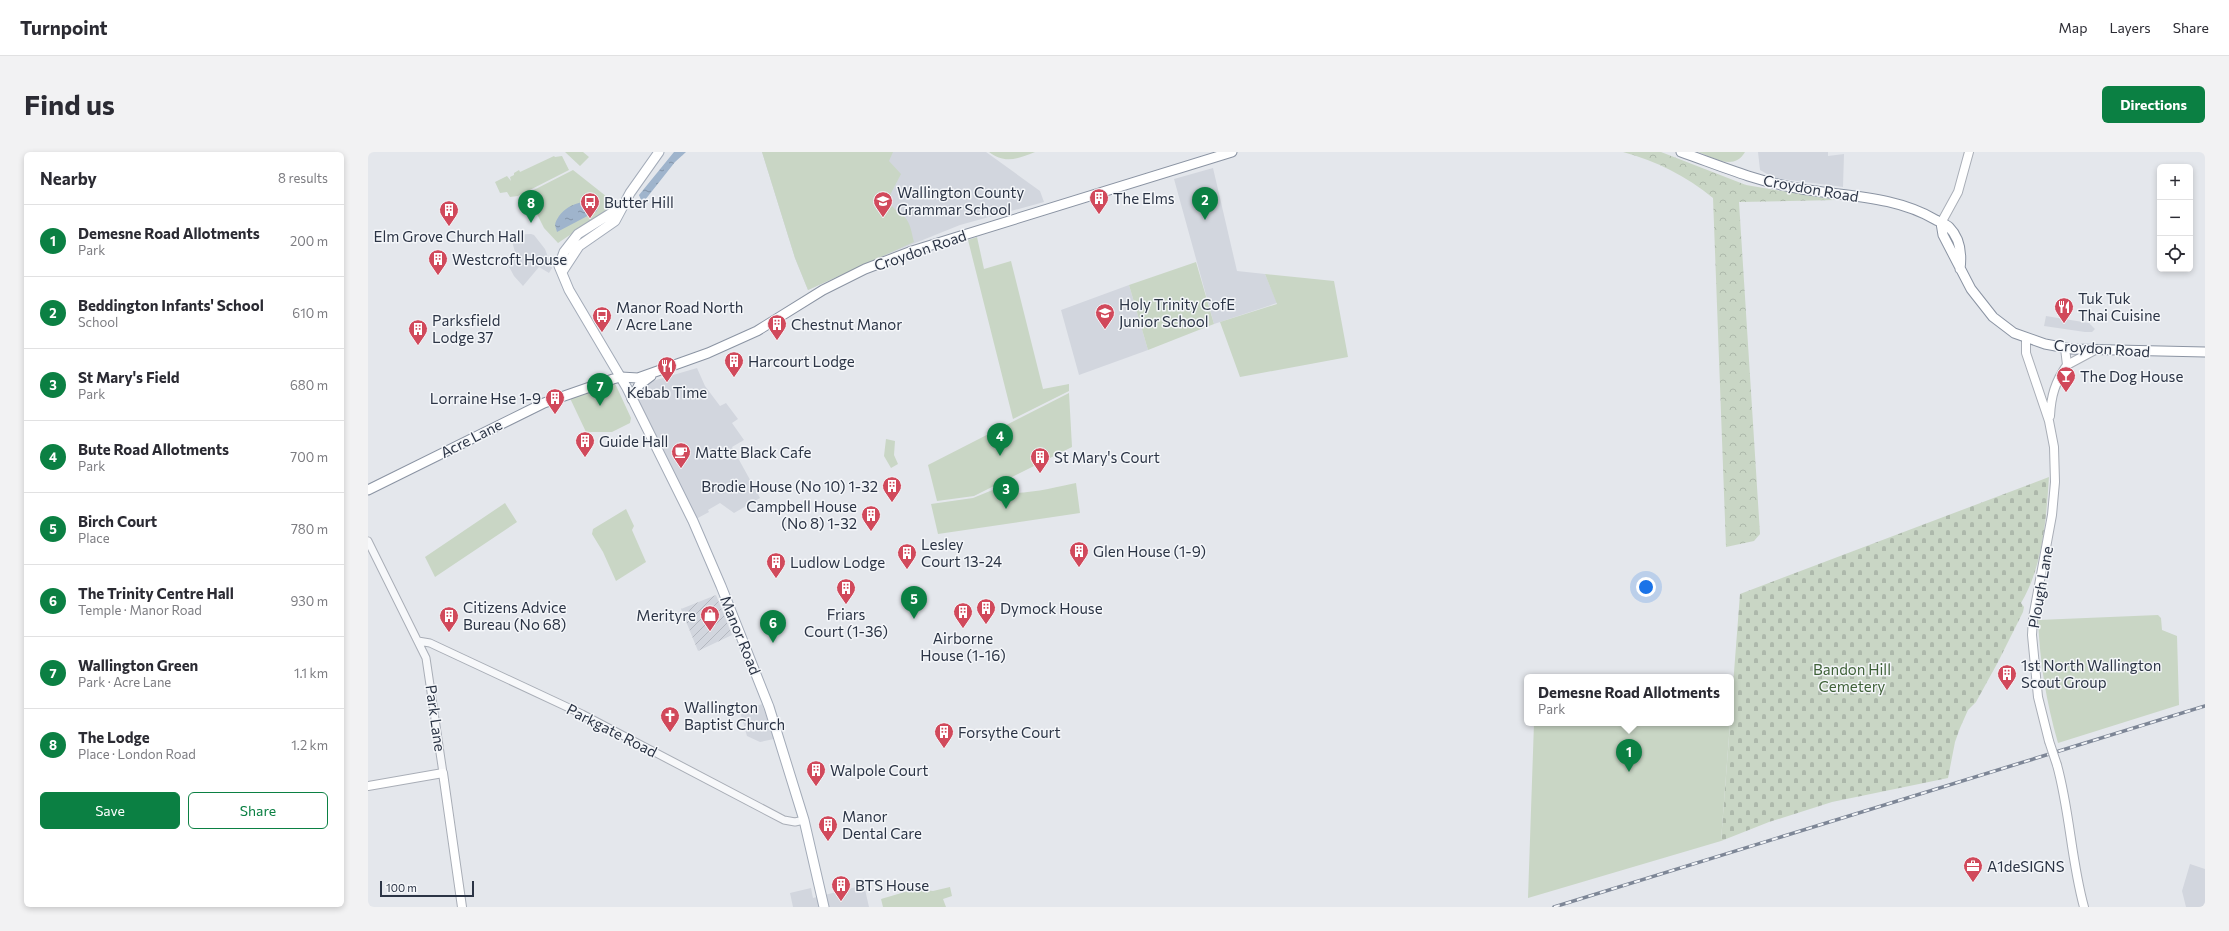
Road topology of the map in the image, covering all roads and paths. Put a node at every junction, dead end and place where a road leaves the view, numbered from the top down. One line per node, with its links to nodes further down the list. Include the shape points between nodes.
1 (659, 152): 5 (main road)
2 (1232, 152): 13 (main road, Croydon Road, via 887,260 823,290 757,331 708,353)
3 (1681, 152): 6 (main road, Croydon Road, via 1746,176 1791,187 1891,202 1925,213)
4 (1970, 152): 6 (main road, via 1958,192)
5 (621, 207): 7 (main road, via 615,221 579,246); 7 (main road, via 578,234 564,252 560,263)
6 (1941, 223): 8 (main road, Croydon Road, via 1948,226 1959,243 1962,255 1960,269 1971,289 1993,317 2014,333)
7 (562, 272): 14 (main road, Manor Road, via 569,290)
8 (2026, 338): 9 (main road, Croydon Road); 16 (main road, Plough Lane, via 2026,353)
9 (2065, 348): 10 (main road, Croydon Road); 12 (main road)
10 (2095, 350): 11 (main road, Croydon Road); 12 (main road)
11 (2205, 352)
12 (2067, 365): 15 (main road)
13 (655, 372): 14 (main road, Croydon Road, via 634,378); 17 (main road, via 639,386)
14 (621, 377): 17 (main road, Manor Road); 19 (main road, Acre Lane, via 544,403)
15 (2053, 390): 16 (main road); 18 (main road)
16 (2041, 393): 18 (main road, Plough Lane)
17 (632, 399): 24 (main road, Manor Road, via 692,521 756,673)
18 (2049, 421): 27 (main road, Plough Lane, bridge, via 2054,447 2054,489 2049,539 2033,618 2032,636 2038,697 2066,801 2072,852)
19 (368, 490)
20 (368, 541): 21 (street, Park Lane)
21 (418, 641): 22 (street, Park Lane, via 429,671); 24 (street, Parkgate Road, via 430,643 582,714 784,820)
22 (443, 773): 23 (main road); 25 (main road, Park Lane)
23 (368, 786)
24 (804, 820): 26 (main road, Manor Road)
25 (462, 907)
26 (824, 907)
27 (2084, 907)

